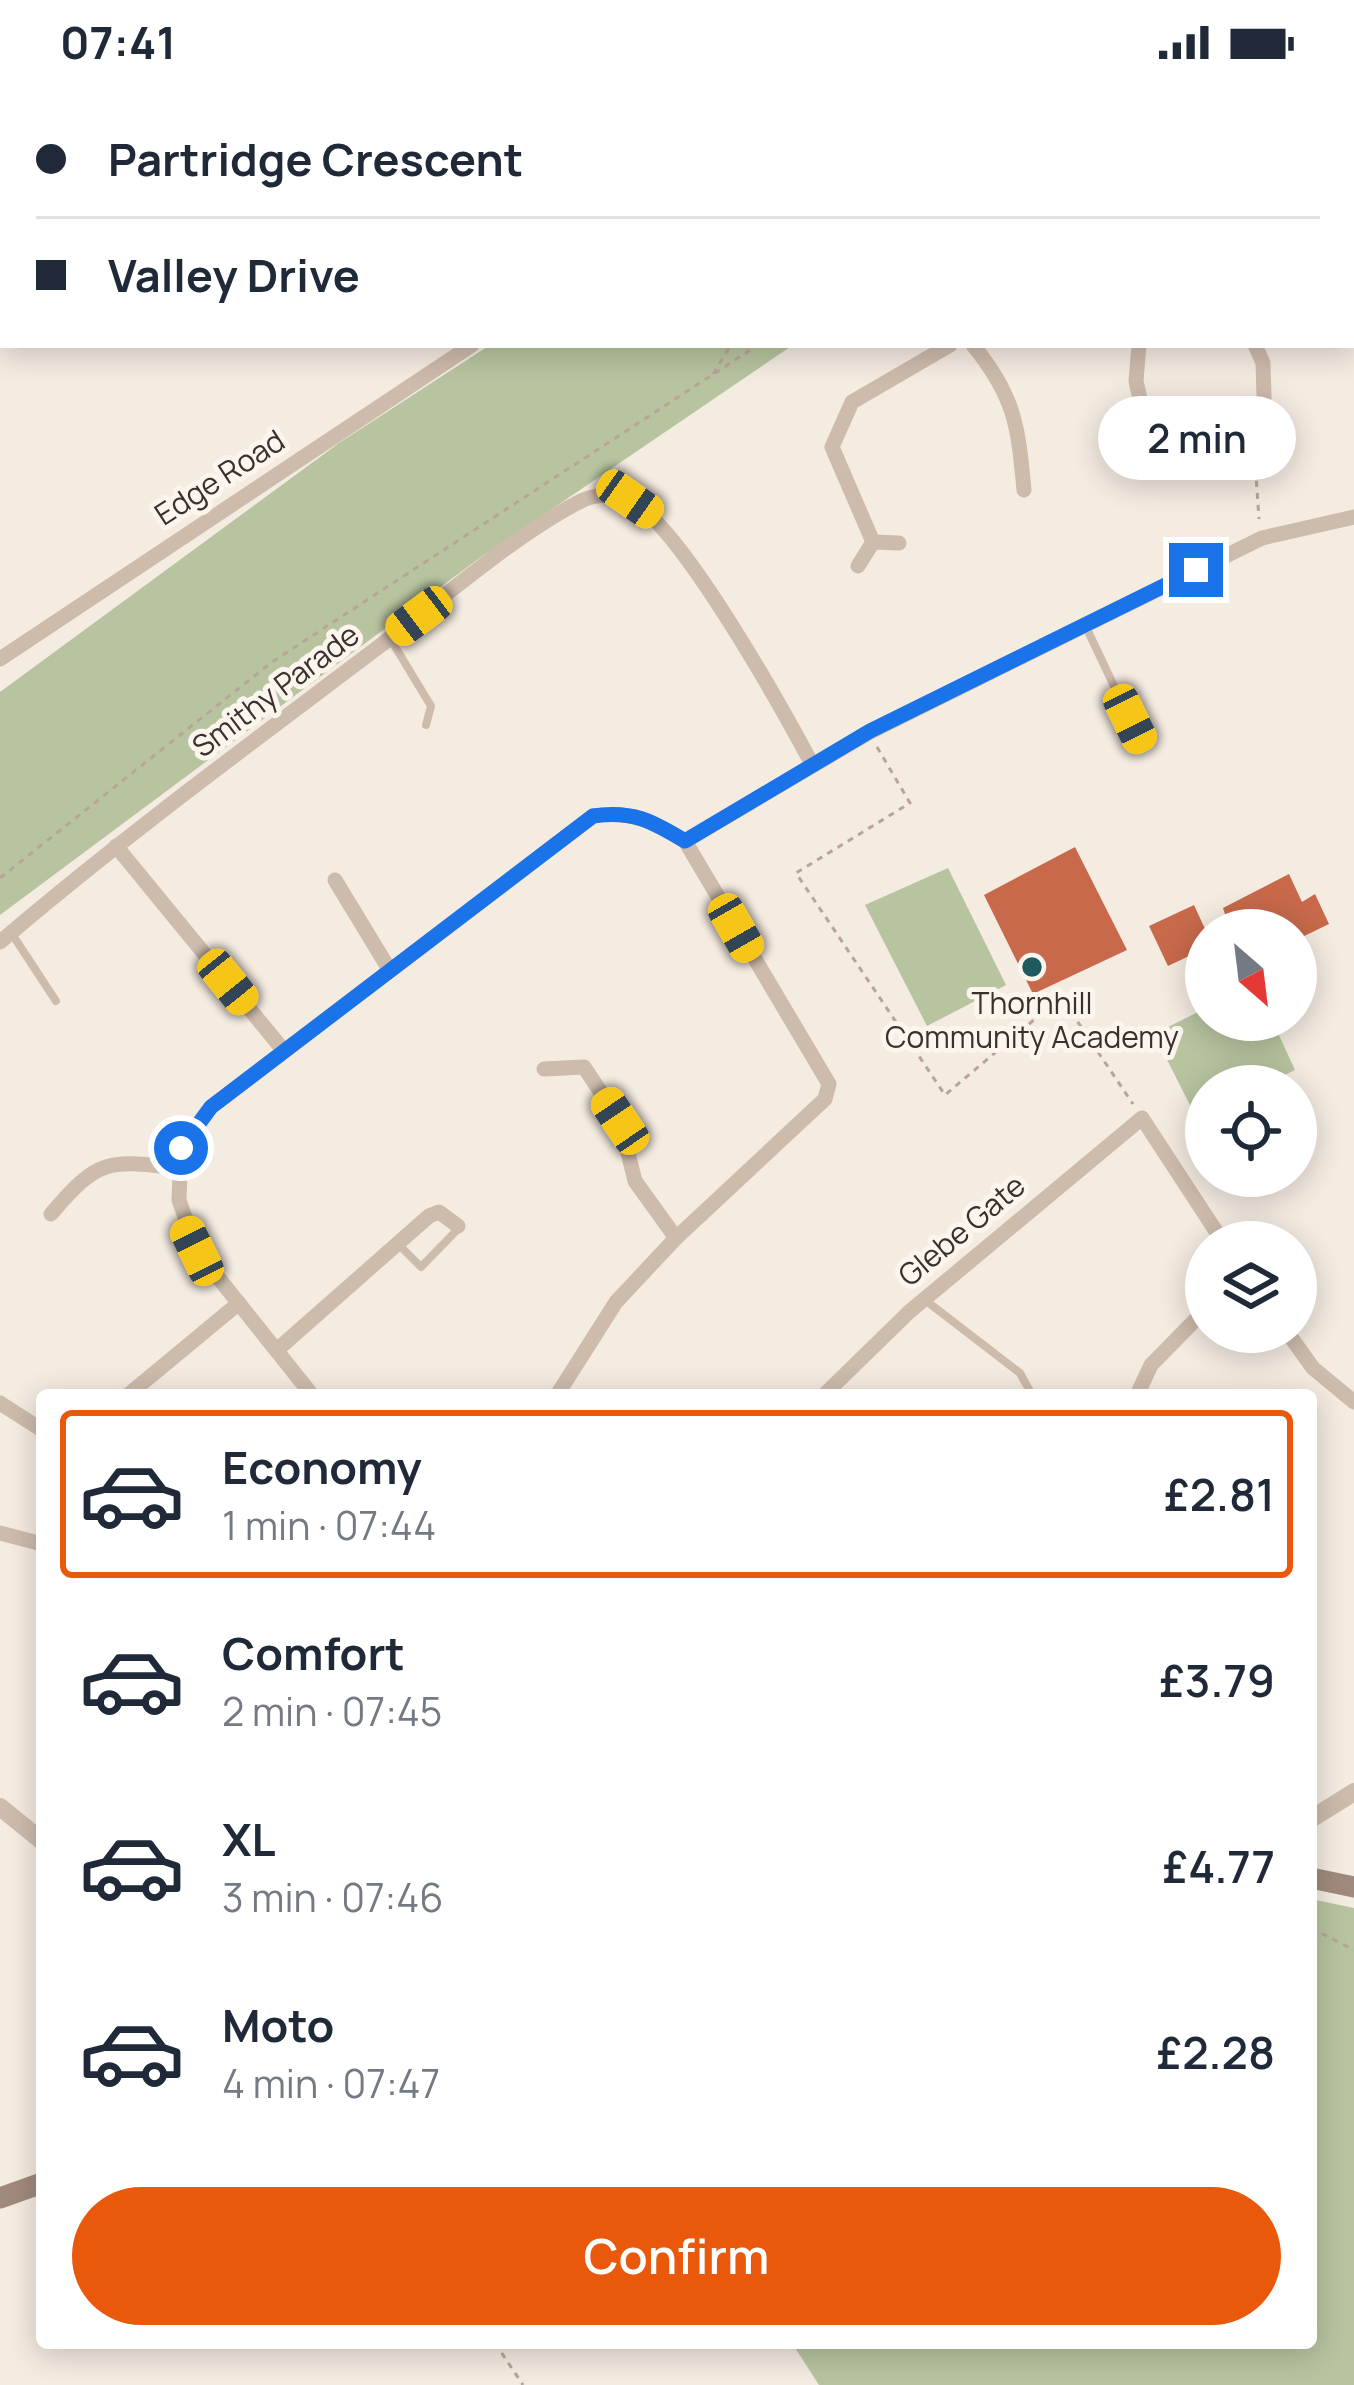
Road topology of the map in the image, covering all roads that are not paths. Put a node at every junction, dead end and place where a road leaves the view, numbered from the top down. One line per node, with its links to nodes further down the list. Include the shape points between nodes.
1 (467, 348): 15 (street, Edge Road)
2 (945, 348): 10 (street, via 851,402 832,447)
3 (975, 348): 8 (street, via 1018,418)
4 (1139, 348): 6 (street)
5 (1257, 348): 7 (street)
6 (1146, 426)
7 (1265, 431)
8 (1024, 490)
9 (1354, 517): 13 (street, via 1262,538)
10 (873, 542): 11 (street); 12 (street)
11 (899, 543)
12 (858, 566)
13 (1085, 625): 17 (lane); 18 (street)
14 (390, 639): 16 (lane, via 431,706); 18 (street, Smithy Parade, via 583,499 630,499 656,517); 20 (street, Smithy Parade)
15 (0, 659)
16 (427, 725)
17 (1142, 745)
18 (812, 764): 19 (street)
19 (685, 841): 23 (street, via 646,817 593,816); 31 (street, via 829,1084 825,1099)
20 (116, 846): 22 (street, Smithy Parade); 25 (street)
21 (335, 880): 23 (street)
22 (5, 938): 24 (lane)
23 (388, 968): 25 (street)
24 (56, 1001)
25 (284, 1051): 27 (street, via 211,1107 191,1129)
26 (544, 1069): 31 (street, via 584,1067 620,1121 635,1180)
27 (176, 1168): 28 (street, via 107,1163); 34 (street, via 192,1240)
28 (52, 1214)
29 (1209, 1221): 33 (street, Glebe Gate, via 1142,1118)
30 (458, 1226): 32 (street, via 440,1212); 32 (lane, via 421,1268)
31 (676, 1238): 40 (street, via 616,1302)
32 (397, 1244): 36 (street)
33 (924, 1299): 41 (street, Glebe Gate); 42 (lane, via 1020,1373)
34 (238, 1304): 36 (street); 38 (street)
35 (1185, 1330): 43 (street, via 1150,1365)
36 (278, 1348): 39 (street)
37 (1302, 1353): 44 (street)
38 (135, 1389)
39 (309, 1389)
40 (561, 1389)
41 (830, 1389)
42 (1029, 1389)
43 (1140, 1389)
44 (1354, 1402)
45 (0, 1403): 46 (street)
46 (36, 1426)
47 (0, 1533): 48 (street)
48 (36, 1542)
49 (1354, 1792): 51 (street)
50 (0, 1808): 52 (street)
51 (1317, 1815)
52 (36, 1836)
53 (1317, 1879): 54 (main road)
54 (1354, 1887)
55 (36, 2185): 56 (main road)
56 (0, 2198)

